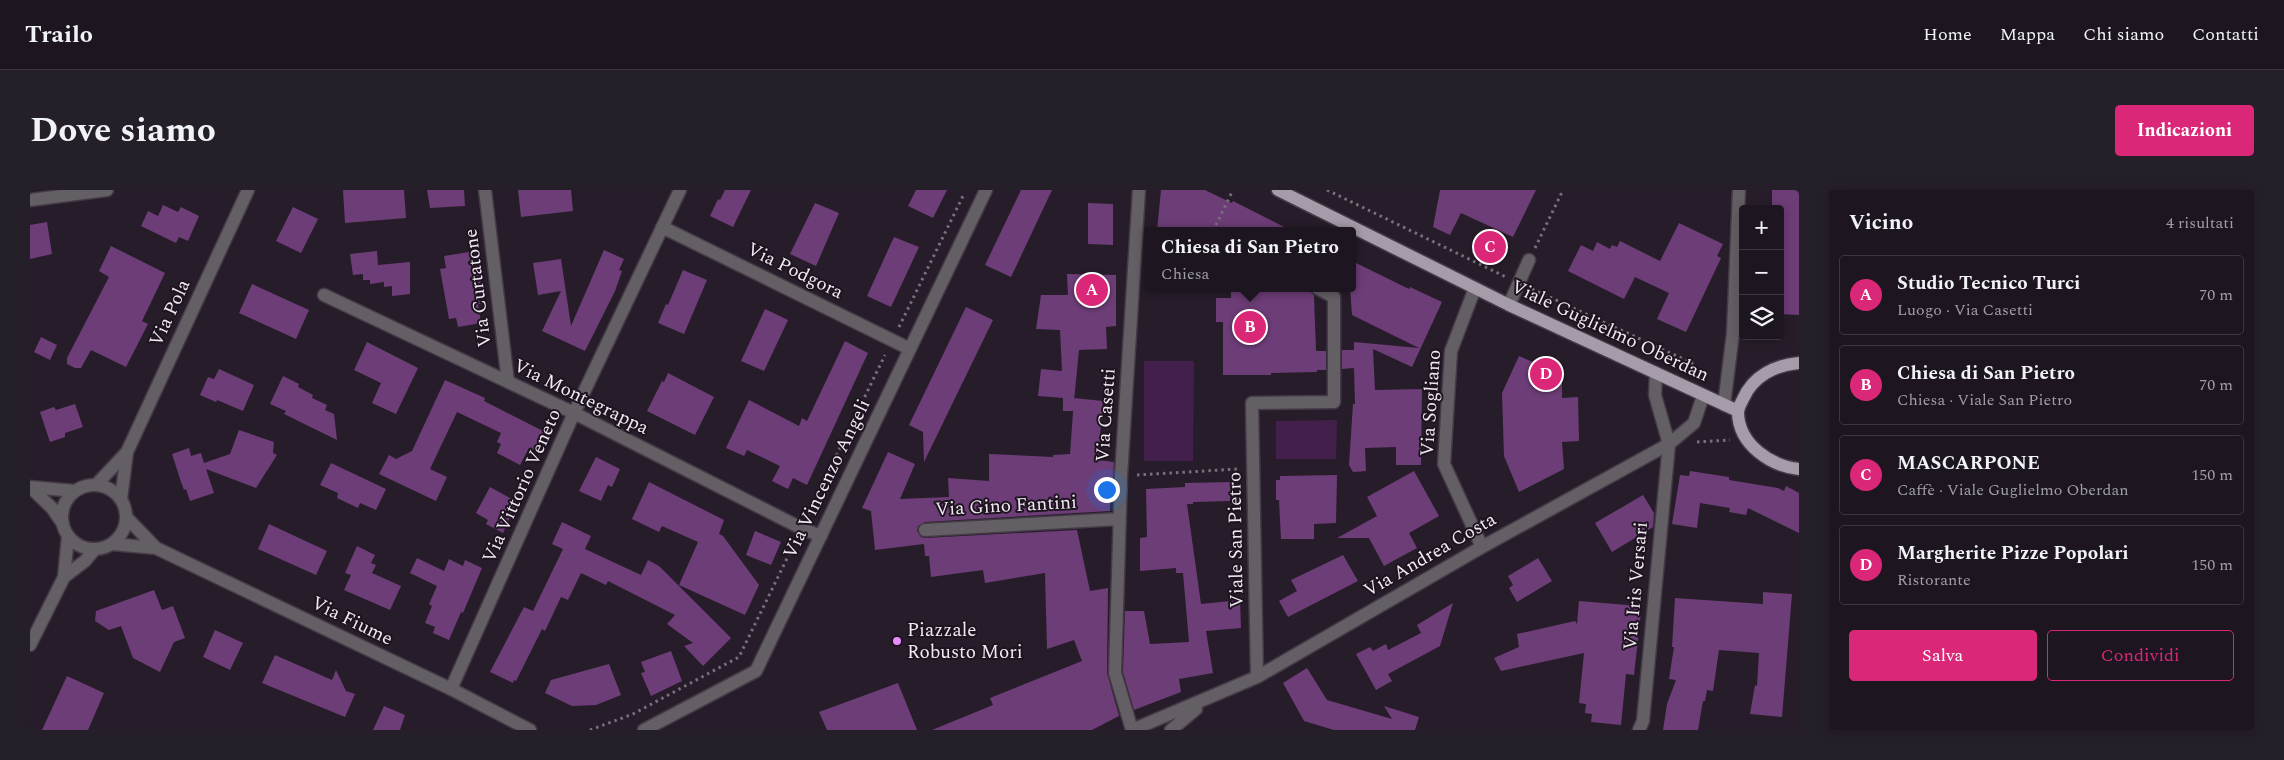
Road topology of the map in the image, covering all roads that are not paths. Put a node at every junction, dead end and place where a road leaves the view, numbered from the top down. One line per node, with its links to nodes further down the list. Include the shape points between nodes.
1 (106, 190): 9 (street)
2 (248, 190): 27 (street, Via Pola)
3 (485, 190): 21 (street, Via Curtatone)
4 (680, 190): 10 (street, Via Vittorio Veneto)
5 (986, 190): 18 (street, Via Vincenzo Angeli)
6 (1139, 190): 34 (street, Via Casetti)
7 (1278, 190): 11 (main road, Viale Guglielmo Oberdan)
8 (1739, 190): 23 (street, via 1733,333)
9 (30, 200)
10 (662, 227): 18 (street, Via Podgora); 25 (street, Via Vittorio Veneto)
11 (1352, 227)
12 (1356, 229): 14 (main road, Viale Guglielmo Oberdan)
13 (1529, 260): 17 (street)
14 (1475, 288): 17 (main road, Viale Guglielmo Oberdan); 39 (street, Via Sogliano, via 1451,351 1444,464)
15 (1325, 292): 44 (street, Viale San Pietro, via 1334,297 1334,402 1252,403)
16 (324, 295): 21 (street, Via Montegrappa)
17 (1508, 305): 20 (main road, Viale Guglielmo Oberdan)
18 (910, 349): 37 (street, Via Vincenzo Angeli)
19 (1799, 363): 24 (main road, via 1762,374 1748,388)
20 (1656, 373): 22 (main road, Viale Guglielmo Oberdan); 26 (street, via 1655,395)
21 (508, 382): 25 (street, Via Montegrappa)
22 (1703, 396): 23 (main road, Viale Guglielmo Oberdan); 26 (street, Via Andrea Costa, via 1694,423)
23 (1724, 404): 24 (main road, Viale Guglielmo Oberdan)
24 (1738, 411): 28 (main road, via 1746,439 1764,458 1787,468)
25 (574, 414): 37 (street, Via Montegrappa); 45 (street, Via Vittorio Veneto)
26 (1668, 444): 39 (street, Via Andrea Costa); 51 (street, Via Iris Versari)
27 (127, 452): 29 (street); 32 (street)
28 (1799, 469)
29 (96, 485): 31 (street); 32 (street, via 106,487)
30 (30, 487): 31 (street); 35 (street, via 52,508)
31 (76, 491): 35 (street, via 64,506)
32 (120, 499): 33 (street)
33 (126, 517): 38 (street, via 120,537); 40 (street)
34 (1119, 519): 36 (street, Via Gino Fantini); 49 (street, Via Casetti, via 1115,673)
35 (66, 530): 41 (street, via 80,546); 42 (street)
36 (925, 530)
37 (821, 536): 48 (street, Via Vincenzo Angeli, via 756,671)
38 (112, 544): 40 (street); 41 (street)
39 (1482, 547): 44 (street, Via Andrea Costa)
40 (156, 548): 45 (street, Via Fiume)
41 (95, 549): 42 (street)
42 (64, 577): 43 (street)
43 (30, 645)
44 (1257, 677): 46 (street, Via Andrea Costa)
45 (452, 689): 47 (street, Via Fiume)
46 (1210, 698): 49 (street, Via Andrea Costa); 50 (street, Via Andrea Costa)
47 (530, 730)
48 (644, 730)
49 (1132, 730)
50 (1171, 730)
51 (1639, 730)

